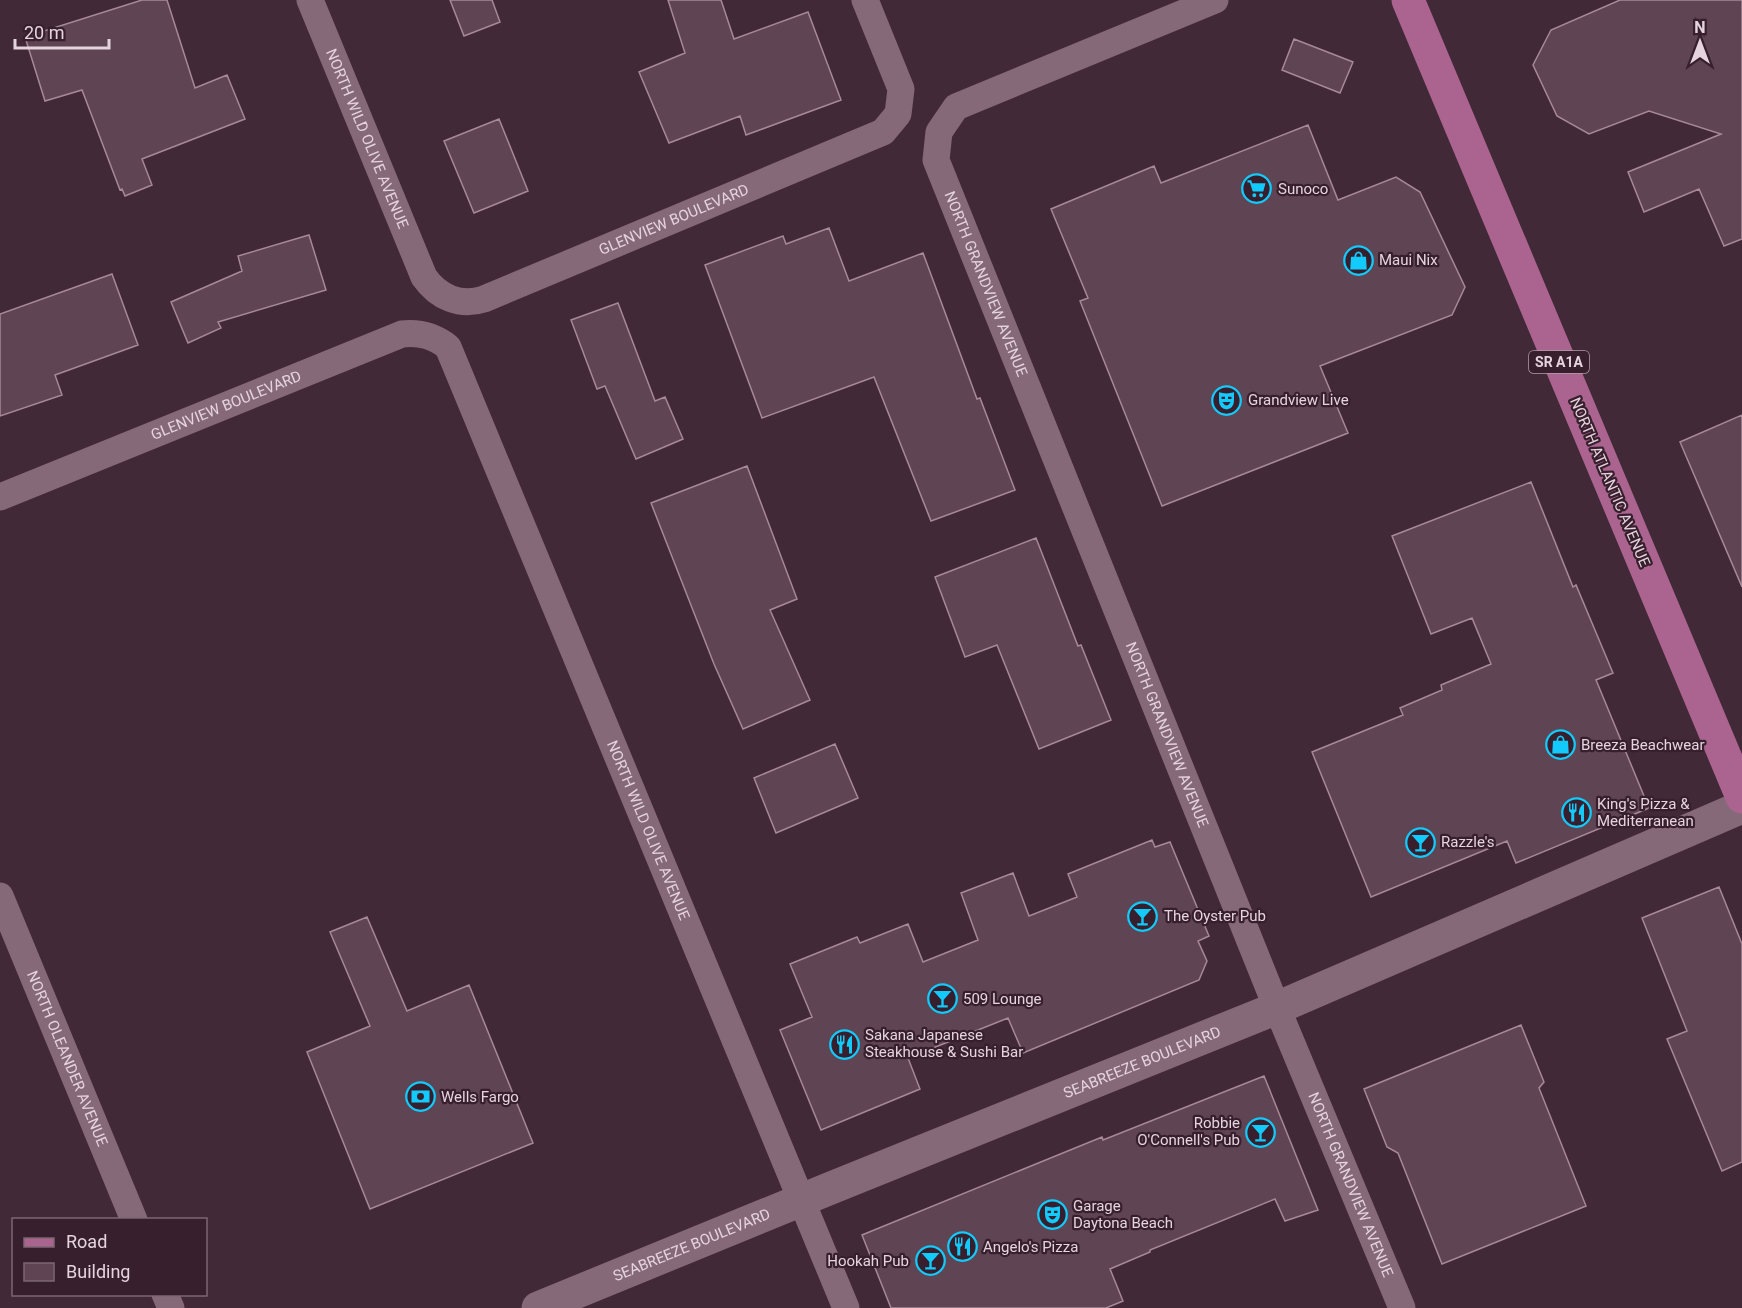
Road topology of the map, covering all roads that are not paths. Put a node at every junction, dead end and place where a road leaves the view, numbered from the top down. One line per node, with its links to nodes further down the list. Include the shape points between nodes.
1 (310, 0): 5 (street, NORTH WILD OLIVE AVENUE)
2 (865, 0): 5 (street, GLENVIEW BOULEVARD, via 901,89 898,114 883,132 475,302 440,294)
3 (1215, 0): 11 (street, NORTH GRANDVIEW AVENUE, via 956,107 939,132 936,160)
4 (1408, 0): 8 (main road, NORTH ATLANTIC AVENUE / SR A1A)
5 (424, 277)
6 (452, 352): 7 (street, GLENVIEW BOULEVARD, via 432,337 402,334); 12 (street, NORTH WILD OLIVE AVENUE)
7 (0, 496)
8 (1742, 798)
9 (1742, 807): 11 (main road, SEABREEZE BOULEVARD)
10 (0, 896): 13 (street, NORTH OLEANDER AVENUE)
11 (1277, 1008): 12 (main road, SEABREEZE BOULEVARD); 16 (street, NORTH GRANDVIEW AVENUE)
12 (802, 1200): 14 (main road, SEABREEZE BOULEVARD); 15 (street, NORTH WILD OLIVE AVENUE)
13 (133, 1218)
14 (538, 1308)
15 (846, 1308)
16 (1402, 1308)

